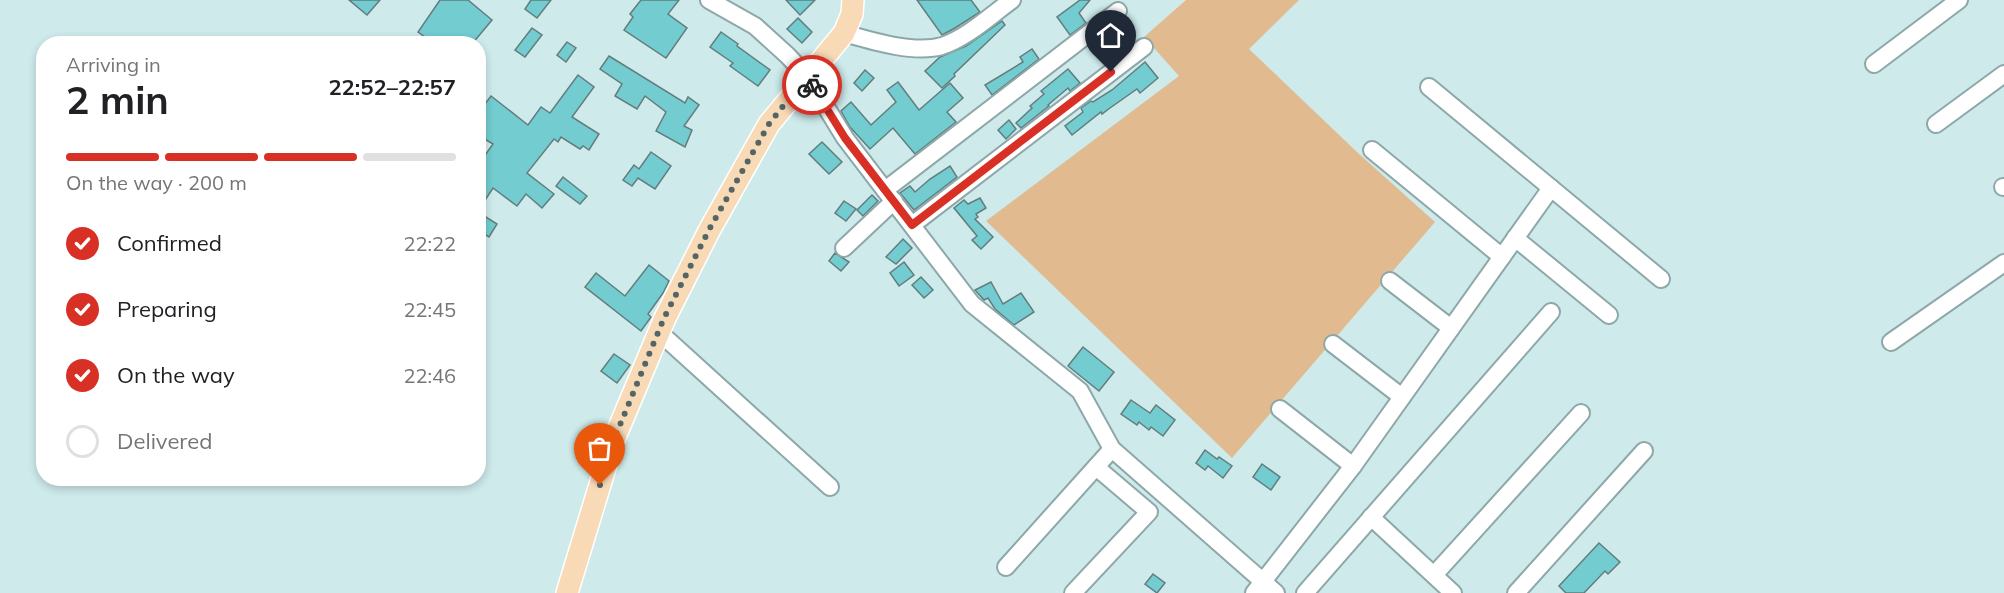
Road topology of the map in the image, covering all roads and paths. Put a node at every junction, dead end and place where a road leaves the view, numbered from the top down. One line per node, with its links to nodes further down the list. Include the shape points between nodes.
1 (709, 0): 10 (street, via 755,26)
2 (853, 0): 6 (main road)
3 (1012, 0): 6 (street, via 942,46 903,47)
4 (1959, 0): 8 (street)
5 (1118, 11): 15 (street)
6 (844, 33): 10 (main road)
7 (1144, 47): 16 (street)
8 (1874, 64)
9 (2004, 74): 12 (street)
10 (807, 76): 15 (street, via 845,138); 26 (main road, via 769,124 710,228)
11 (1429, 87): 14 (street)
12 (1936, 124)
13 (1372, 150): 19 (street)
14 (1551, 188): 17 (street); 21 (street)
15 (889, 195): 16 (street); 18 (street)
16 (912, 225): 32 (street, via 972,304 1080,391)
17 (1515, 238): 19 (street); 24 (street)
18 (844, 248)
19 (1502, 257): 25 (street)
20 (2004, 263): 27 (street)
21 (1661, 279)
22 (1390, 281): 25 (street)
23 (1551, 312): 37 (street)
24 (1609, 315)
25 (1451, 328): 29 (street)
26 (659, 332): 36 (street); 41 (main road, via 613,442)
27 (1891, 342)
28 (1333, 344): 29 (street)
29 (1402, 397): 34 (street)
30 (1280, 409): 34 (street)
31 (1581, 413): 39 (street)
32 (1112, 449): 35 (street); 40 (street)
33 (1644, 451): 46 (street)
34 (1353, 466): 40 (street)
35 (1096, 467): 38 (street); 42 (street, via 1149,512)
36 (830, 487)
37 (1371, 517): 39 (street); 44 (street)
38 (1006, 567)
39 (1434, 575): 45 (street)
40 (1257, 587): 43 (street)
41 (567, 593)
42 (1073, 593)
43 (1276, 593)
44 (1305, 593)
45 (1453, 593)
46 (1516, 593)

